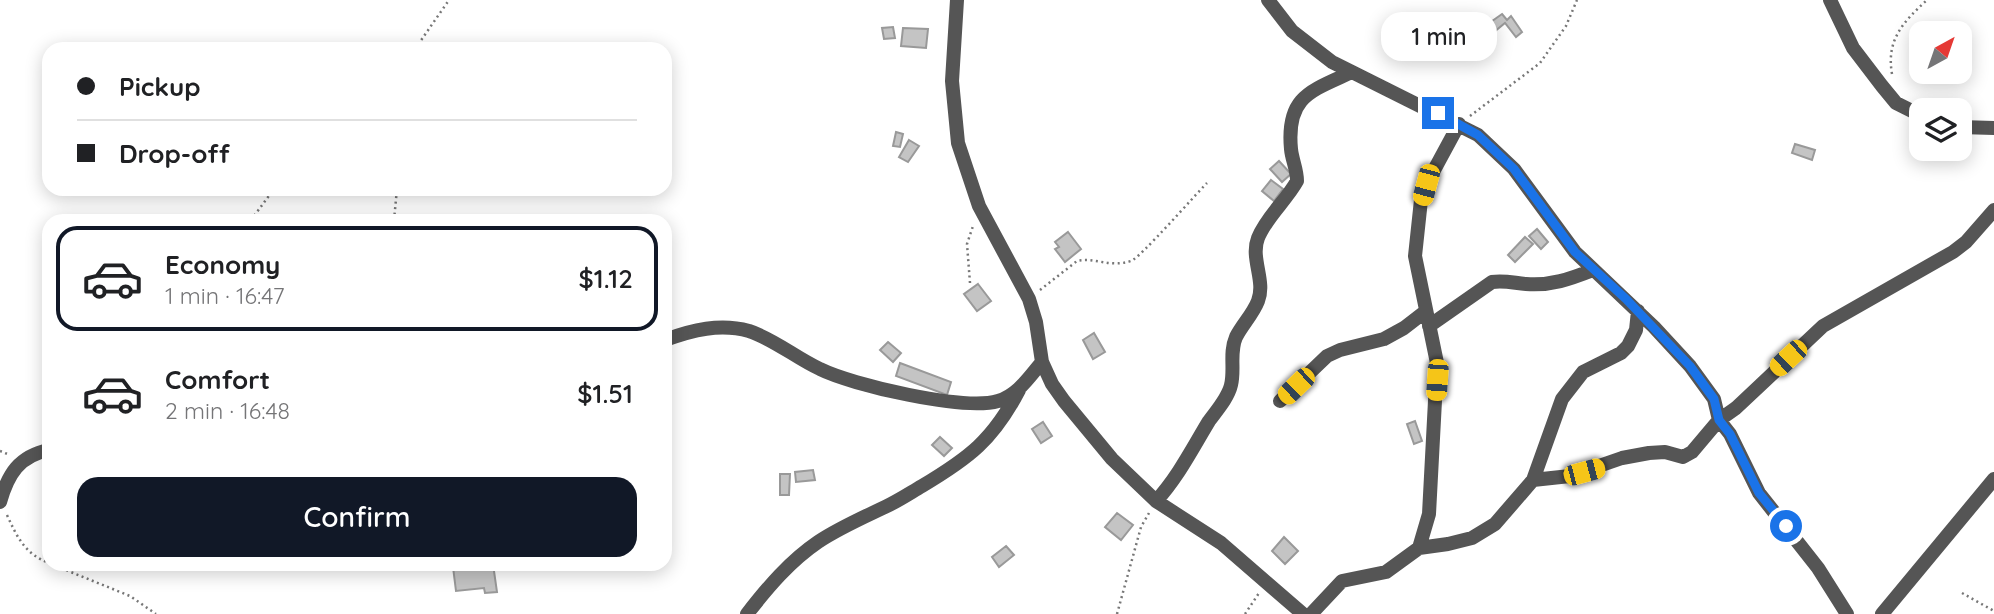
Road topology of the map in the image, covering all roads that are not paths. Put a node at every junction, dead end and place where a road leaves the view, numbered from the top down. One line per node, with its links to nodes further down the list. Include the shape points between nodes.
1 (957, 0): 14 (street, via 952,81 958,143 979,206 1029,299)
2 (1268, 0): 4 (street, via 1310,47)
3 (1830, 0): 5 (street, via 1853,48 1896,103)
4 (1352, 72): 6 (street); 21 (street, via 1304,97 1294,110 1290,135 1297,181 1258,238 1259,300 1236,337 1228,392 1188,459)
5 (1909, 110)
6 (1459, 124): 10 (street, via 1478,135 1514,169); 12 (street, via 1422,200 1415,256)
7 (1972, 127): 8 (street)
8 (1994, 128)
9 (1994, 210): 17 (street, via 1953,252 1823,326)
10 (1593, 270): 11 (street); 12 (street, via 1548,285 1492,282)
11 (1638, 311): 17 (street, via 1690,366 1714,399); 20 (street, via 1628,346 1583,372 1562,399)
12 (1427, 318): 16 (street, via 1384,339 1327,356); 23 (street, via 1437,380 1429,514)
13 (672, 338): 15 (street, via 695,330 750,332 822,370 922,397 998,401)
14 (1042, 362): 15 (street); 21 (street, via 1064,401 1112,459)
15 (1019, 389): 24 (street, via 1002,421 981,446 921,487 817,543 778,575)
16 (1280, 401)
17 (1719, 420): 20 (street, via 1692,453 1683,457 1649,453 1570,476); 27 (street, via 1759,493 1818,568)
18 (42, 453): 22 (street, via 22,460 11,472)
19 (1994, 479): 28 (street)
20 (1533, 480): 23 (street, via 1486,531)
21 (1156, 501): 25 (street, via 1221,542)
22 (2, 507)
23 (1419, 548): 26 (street, via 1386,572 1342,581)
24 (749, 613)
25 (1303, 614)
26 (1311, 614)
27 (1847, 614)
28 (1882, 614)

